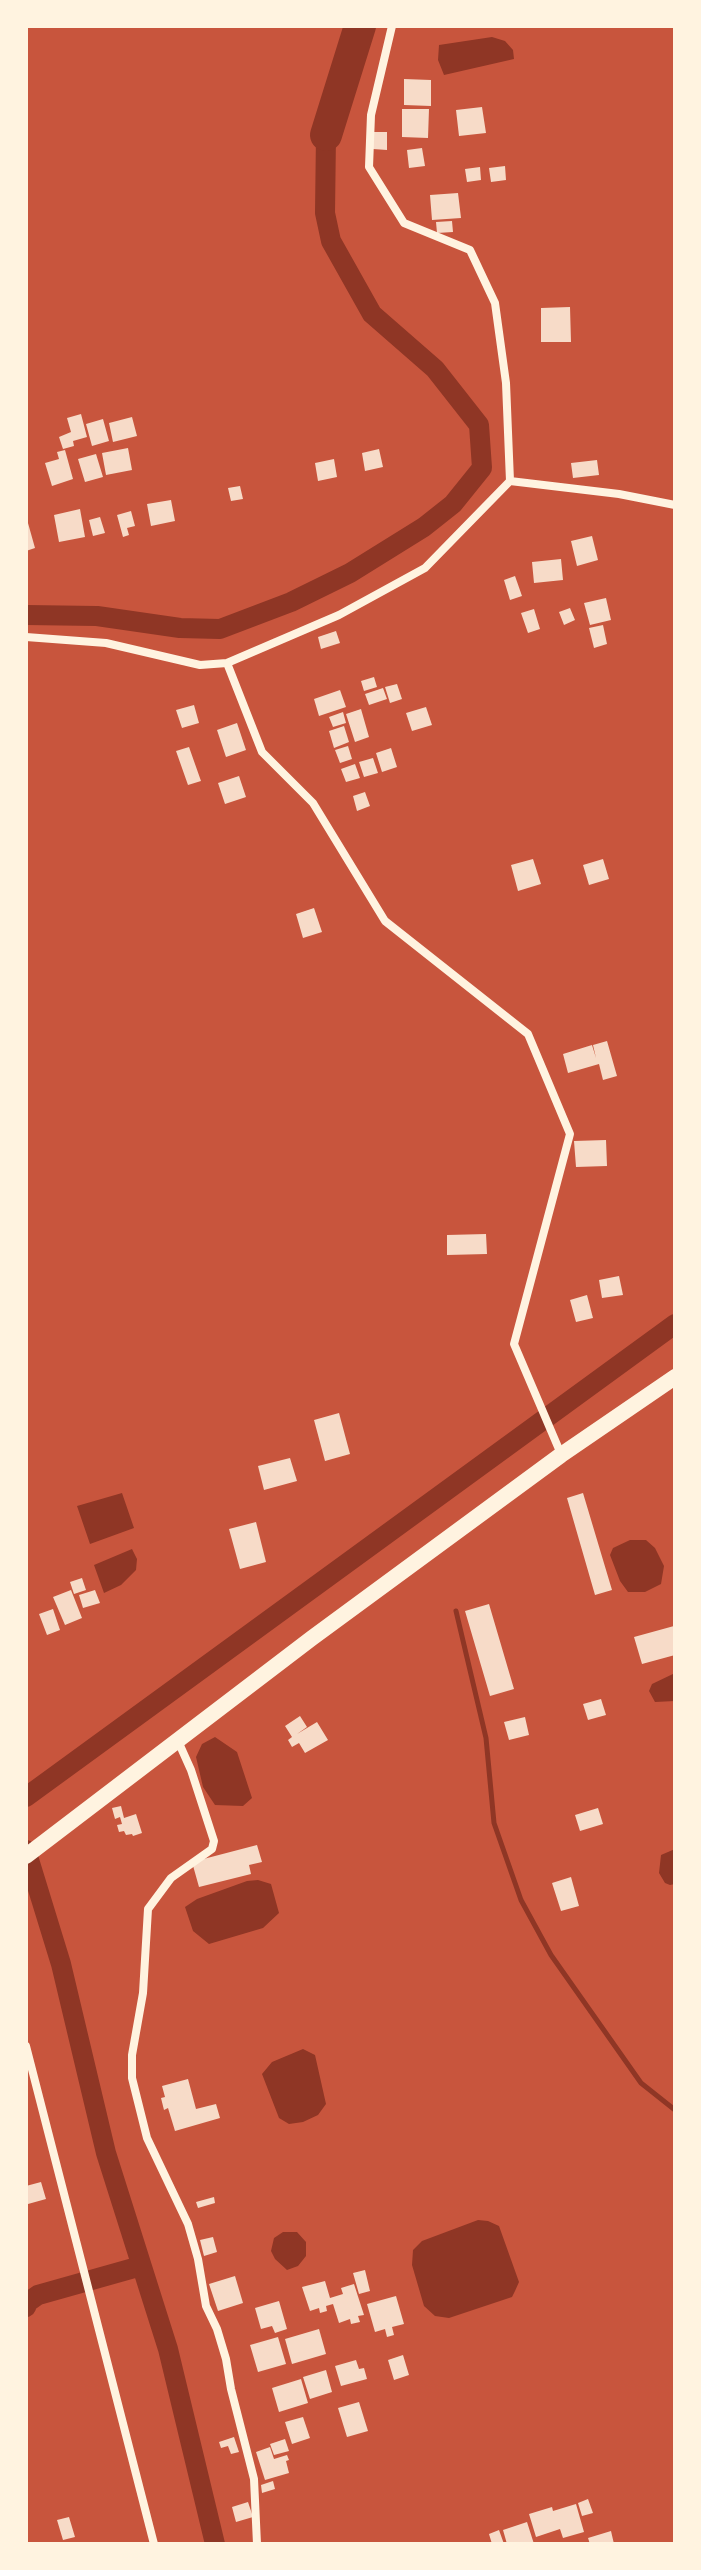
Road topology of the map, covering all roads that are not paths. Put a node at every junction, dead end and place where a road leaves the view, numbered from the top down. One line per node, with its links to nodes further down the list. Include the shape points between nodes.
1 (392, 26): 2 (street, via 371,115 369,167 404,223 470,250 495,303 506,383)
2 (510, 481): 3 (street); 5 (street, via 425,568 339,615)
3 (675, 505)
4 (26, 637): 5 (street, via 106,643 200,665)
5 (227, 663): 7 (street, via 262,752 313,803 385,921 528,1034 564,1119 570,1134 514,1344)
6 (675, 1377): 7 (main road)
7 (561, 1455): 8 (main road)
8 (178, 1741): 9 (main road); 12 (street, via 214,1841 212,1849 171,1878 148,1909 132,2078 147,2138 188,2224 206,2306 226,2359 254,2479)
9 (26, 1856)
10 (26, 2046): 11 (street)
11 (154, 2544)
12 (257, 2544)

